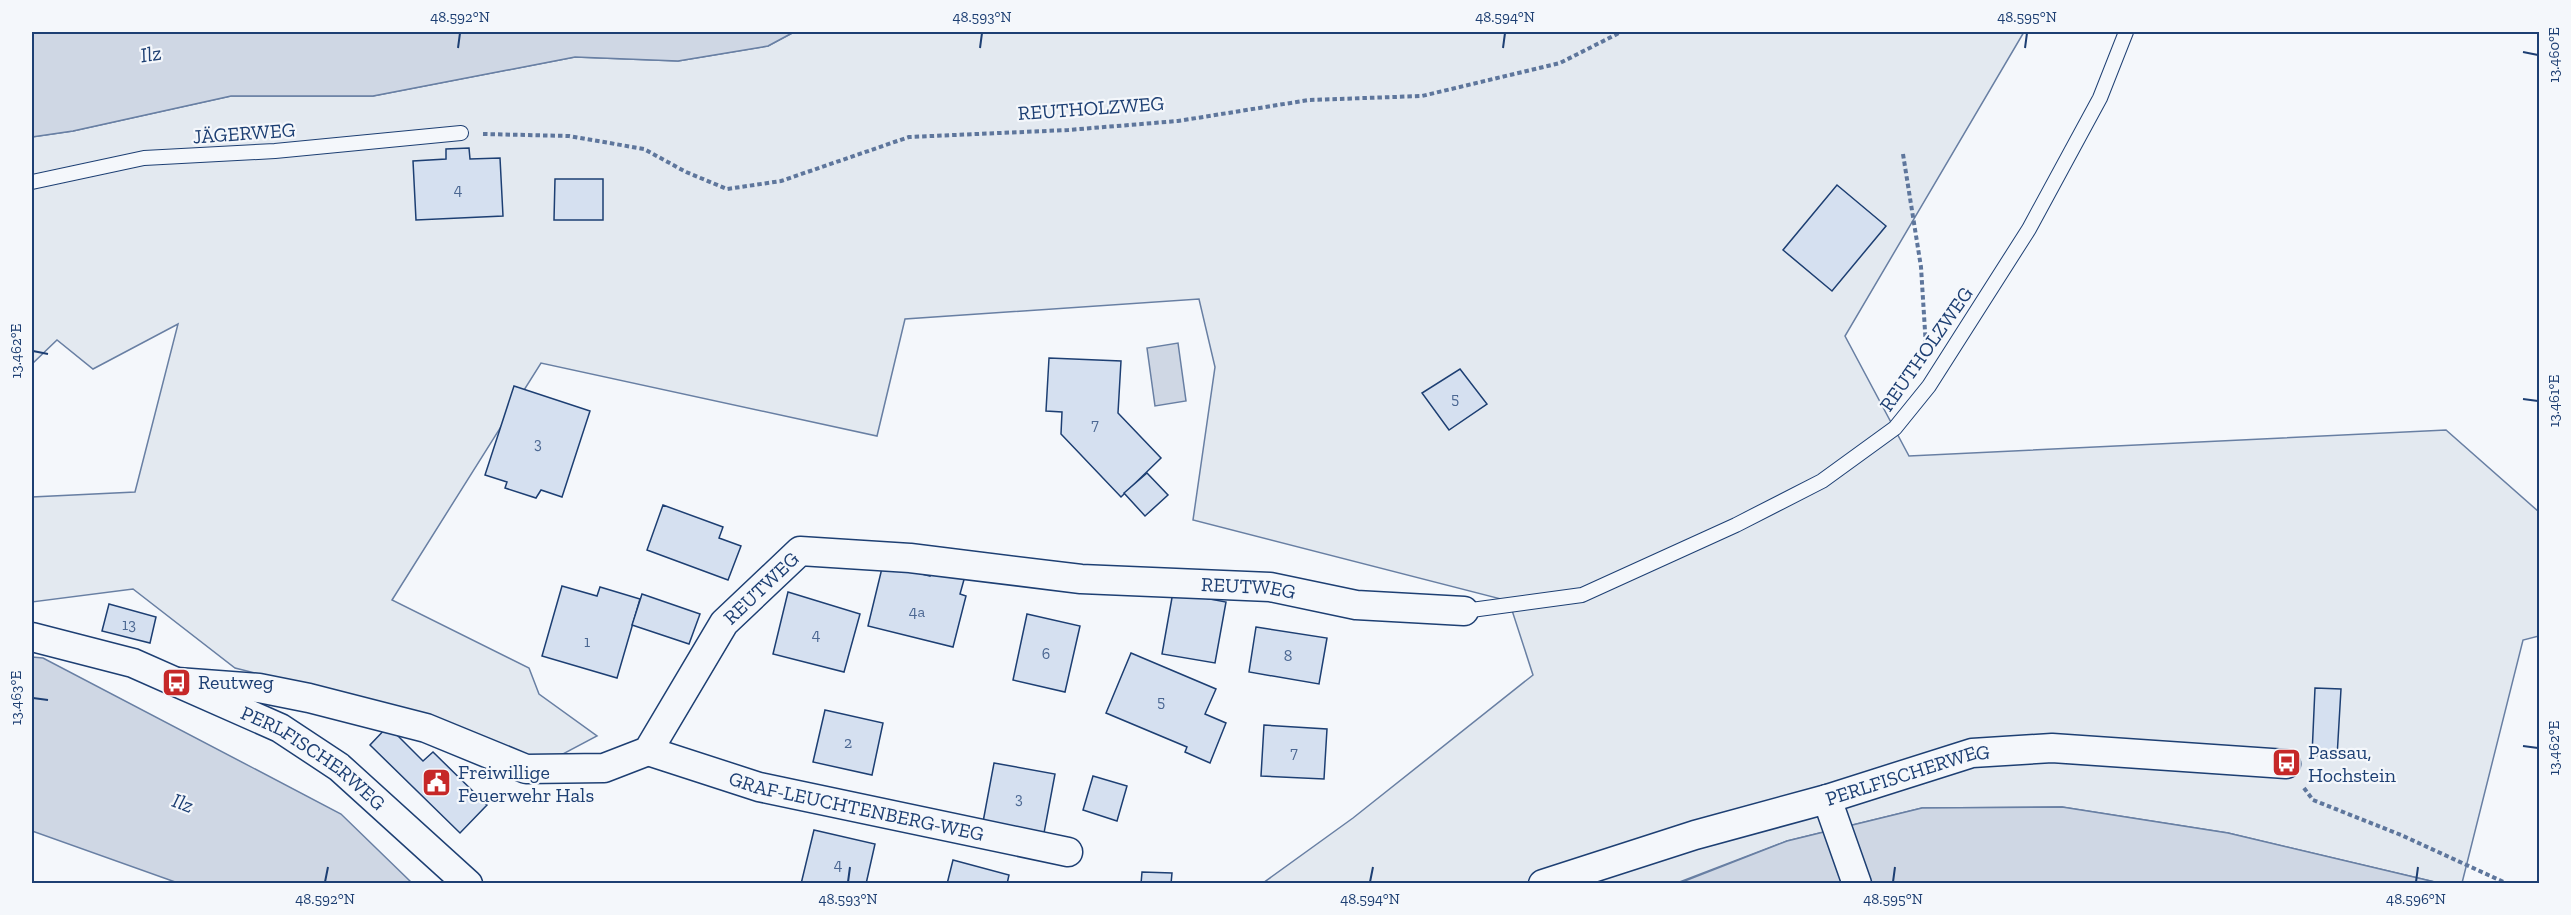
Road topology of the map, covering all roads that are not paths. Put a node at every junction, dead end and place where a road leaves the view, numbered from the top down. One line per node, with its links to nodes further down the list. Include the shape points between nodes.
1 (2126, 32): 4 (lane, REUTHOLZWEG, via 2100,98 2029,229 1929,386 1895,428 1822,481 1582,595)
2 (461, 133): 3 (lane, JÄGERWEG, via 275,152 144,158)
3 (32, 182)
4 (1464, 610): 7 (street, REUTWEG, via 1356,605 1270,587 1081,579 910,558 800,551 724,623)
5 (32, 637): 6 (street, PERLFISCHERWEG, via 133,663)
6 (177, 682): 7 (street, via 259,688 309,698 426,728 526,769 604,768); 11 (street, PERLFISCHERWEG, via 280,728 339,767)
7 (648, 751): 10 (street, GRAF-LEUCHTENBERG-WEG, via 759,787)
8 (2286, 764): 9 (street, PERLFISCHERWEG, via 2052,748 1972,753)
9 (1827, 799): 12 (street, PERLFISCHERWEG, via 1695,835); 13 (street)
10 (1068, 852)
11 (468, 884)
12 (1543, 884)
13 (1857, 884)

